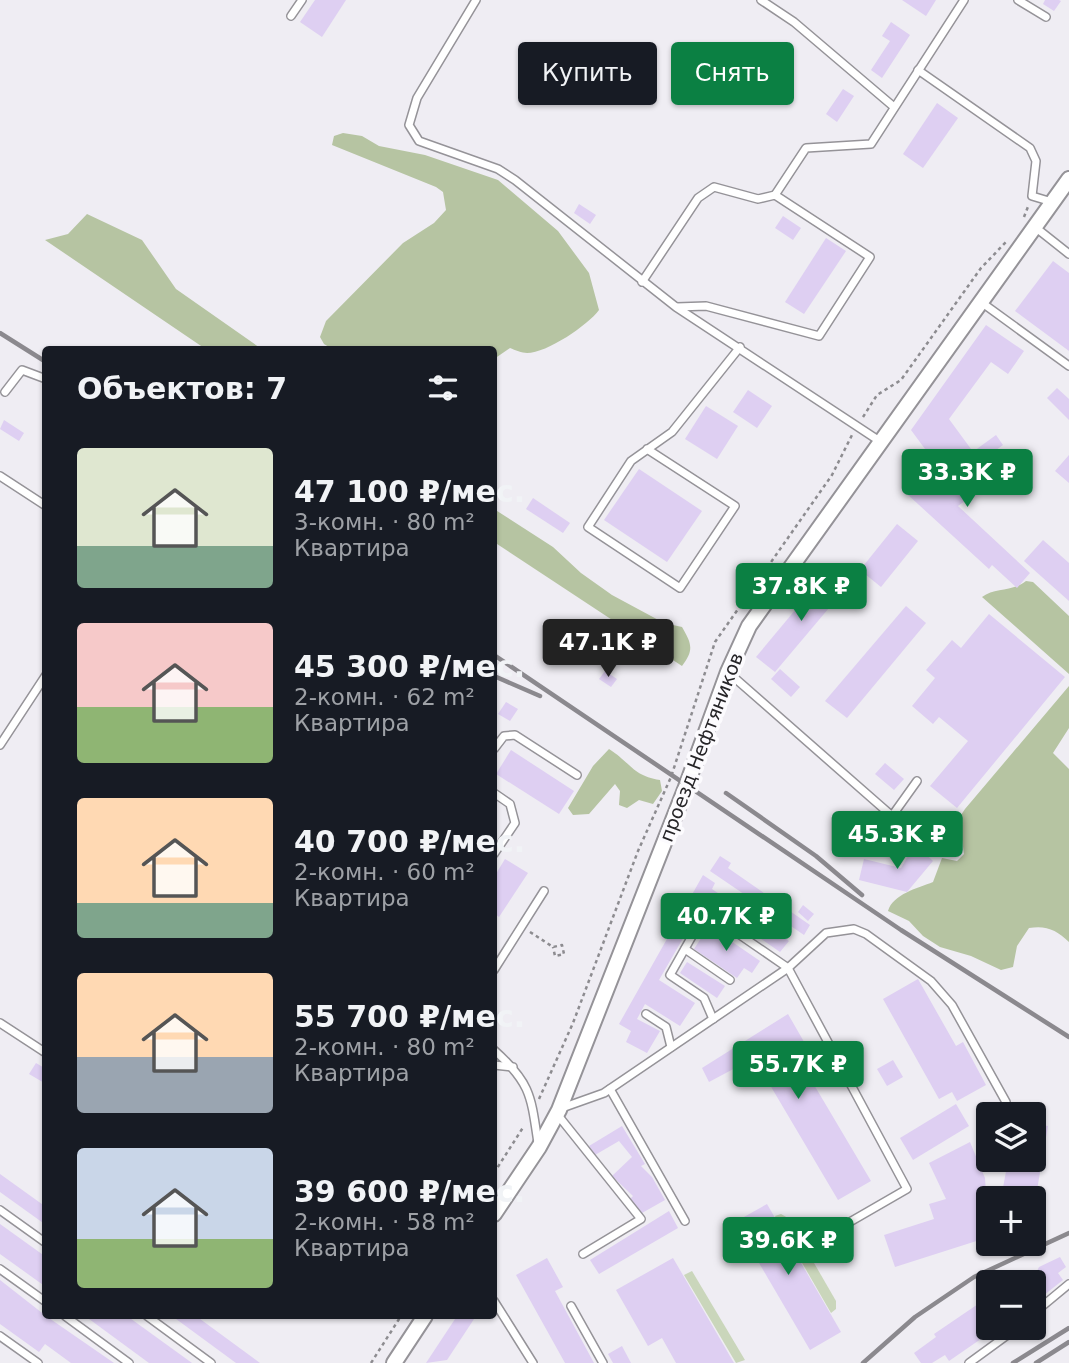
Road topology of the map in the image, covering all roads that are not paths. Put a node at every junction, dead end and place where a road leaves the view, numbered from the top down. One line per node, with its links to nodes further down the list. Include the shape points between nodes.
1 (302, 0): 6 (lane)
2 (476, 0): 15 (lane, via 417,98 409,125 419,141 498,169 515,180)
3 (761, 0): 9 (lane, via 794,22)
4 (964, 0): 8 (lane)
5 (1018, 0): 7 (lane)
6 (291, 16)
7 (1046, 17)
8 (918, 71): 9 (lane); 12 (lane, via 1030,148 1036,162 1032,196)
9 (894, 107): 11 (lane, via 871,144 806,148)
10 (1069, 179): 12 (street, проезд Нефтяников)
11 (775, 195): 15 (lane, via 758,199 714,187 698,198); 17 (lane, via 870,257 819,336 706,306)
12 (1052, 202): 13 (street, проезд Нефтяников)
13 (1035, 227): 14 (lane); 16 (street, проезд Нефтяников)
14 (1069, 254)
15 (642, 282): 17 (lane)
16 (981, 302): 19 (lane); 22 (street, проезд Нефтяников)
17 (676, 307): 18 (lane)
18 (740, 347): 22 (lane); 23 (lane, via 672,432)
19 (1069, 366)
20 (42, 378): 21 (lane, via 22,370)
21 (5, 392)
22 (881, 442): 26 (street, проезд Нефтяников, via 765,600)
23 (647, 449): 23 (lane, via 631,461 587,527 680,588 735,506)
24 (0, 476): 25 (lane)
25 (42, 503)
26 (728, 672): 31 (lane, via 892,816); 49 (street, проезд Нефтяников)
27 (42, 681): 28 (lane)
28 (0, 745)
29 (497, 745): 30 (lane, via 504,736 515,735)
30 (577, 775)
31 (917, 781)
32 (497, 795): 33 (lane, via 510,804 514,823)
33 (497, 849)
34 (544, 891): 36 (lane)
35 (685, 949): 37 (lane, via 700,922 711,915); 38 (lane); 40 (lane, via 670,975 704,998)
36 (497, 965)
37 (788, 968): 40 (lane); 48 (lane, via 826,933 854,929 866,934 932,981 952,1005); 54 (lane, via 907,1189)
38 (730, 980)
39 (646, 1014): 42 (lane, via 666,1027)
40 (713, 1019): 42 (lane)
41 (0, 1023): 43 (lane)
42 (671, 1047): 47 (lane)
43 (42, 1050)
44 (497, 1053): 46 (lane)
45 (497, 1065): 46 (lane)
46 (513, 1067): 50 (lane, via 530,1092)
47 (610, 1089): 49 (lane); 53 (lane)
48 (1006, 1102)
49 (557, 1112): 50 (street, проезд Нефтяников); 56 (lane, via 641,1219)
50 (539, 1146): 51 (street, проезд Нефтяников)
51 (497, 1209)
52 (0, 1210): 55 (lane)
53 (685, 1221)
54 (829, 1234)
55 (42, 1240)
56 (583, 1254)
57 (0, 1269): 59 (lane)
58 (1069, 1283): 60 (lane)
59 (42, 1299)
60 (1046, 1303)
61 (497, 1306): 72 (lane)
62 (571, 1306): 73 (lane)
63 (69, 1319): 69 (lane)
64 (150, 1319): 70 (lane)
65 (423, 1319): 71 (street)
66 (0, 1336): 68 (lane)
67 (1001, 1340): 74 (lane)
68 (38, 1363)
69 (129, 1363)
70 (211, 1363)
71 (394, 1363)
72 (533, 1363)
73 (603, 1363)
74 (969, 1363)

